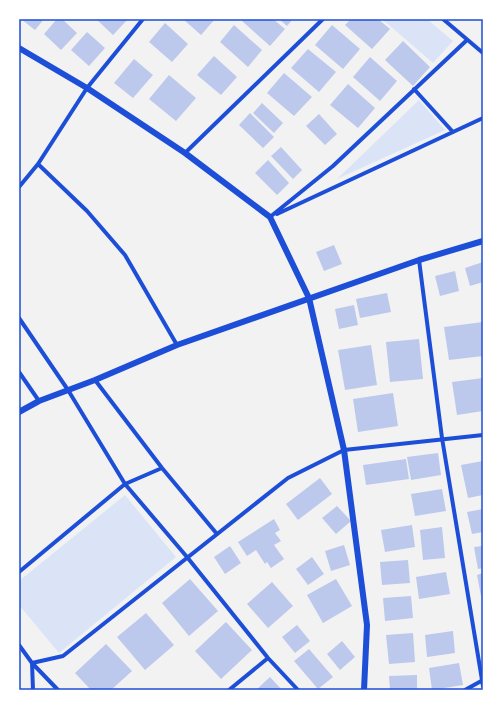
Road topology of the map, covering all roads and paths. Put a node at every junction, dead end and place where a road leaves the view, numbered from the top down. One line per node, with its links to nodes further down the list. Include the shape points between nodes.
1 (143, 19): 7 (street)
2 (323, 19): 11 (street)
3 (443, 19): 4 (street)
4 (467, 40): 6 (street); 8 (street)
5 (19, 48): 7 (street)
6 (483, 53)
7 (87, 88): 11 (street); 12 (street)
8 (414, 89): 10 (street); 14 (street, via 333,166)
9 (483, 118): 10 (street)
10 (453, 132): 14 (street)
11 (185, 153): 14 (street)
12 (38, 164): 13 (street); 19 (street, via 87,211 125,255)
13 (19, 187)
14 (270, 217): 17 (street)
15 (483, 240): 16 (street)
16 (419, 260): 17 (street); 26 (street)
17 (309, 298): 19 (street); 27 (street)
18 (19, 318): 22 (street)
19 (177, 345): 21 (street)
20 (19, 372): 23 (street)
21 (95, 380): 22 (street); 28 (street)
22 (68, 390): 23 (street); 29 (street)
23 (39, 401): 24 (street)
24 (19, 412)
25 (483, 435): 26 (street)
26 (442, 438): 27 (street); 36 (street)
27 (344, 450): 30 (street, via 288,478); 42 (street, via 367,625)
28 (162, 468): 29 (street); 30 (street)
29 (125, 484): 31 (street); 32 (street)
30 (217, 534): 31 (street)
31 (187, 557): 34 (street); 35 (street, via 63,656)
32 (19, 572)
33 (19, 645): 35 (street)
34 (268, 658): 40 (street); 41 (street)
35 (32, 663): 38 (street); 39 (street)
36 (483, 680): 37 (street); 43 (street)
37 (483, 686)
38 (33, 690)
39 (58, 690)
40 (229, 690)
41 (298, 690)
42 (364, 690)
43 (465, 690)

